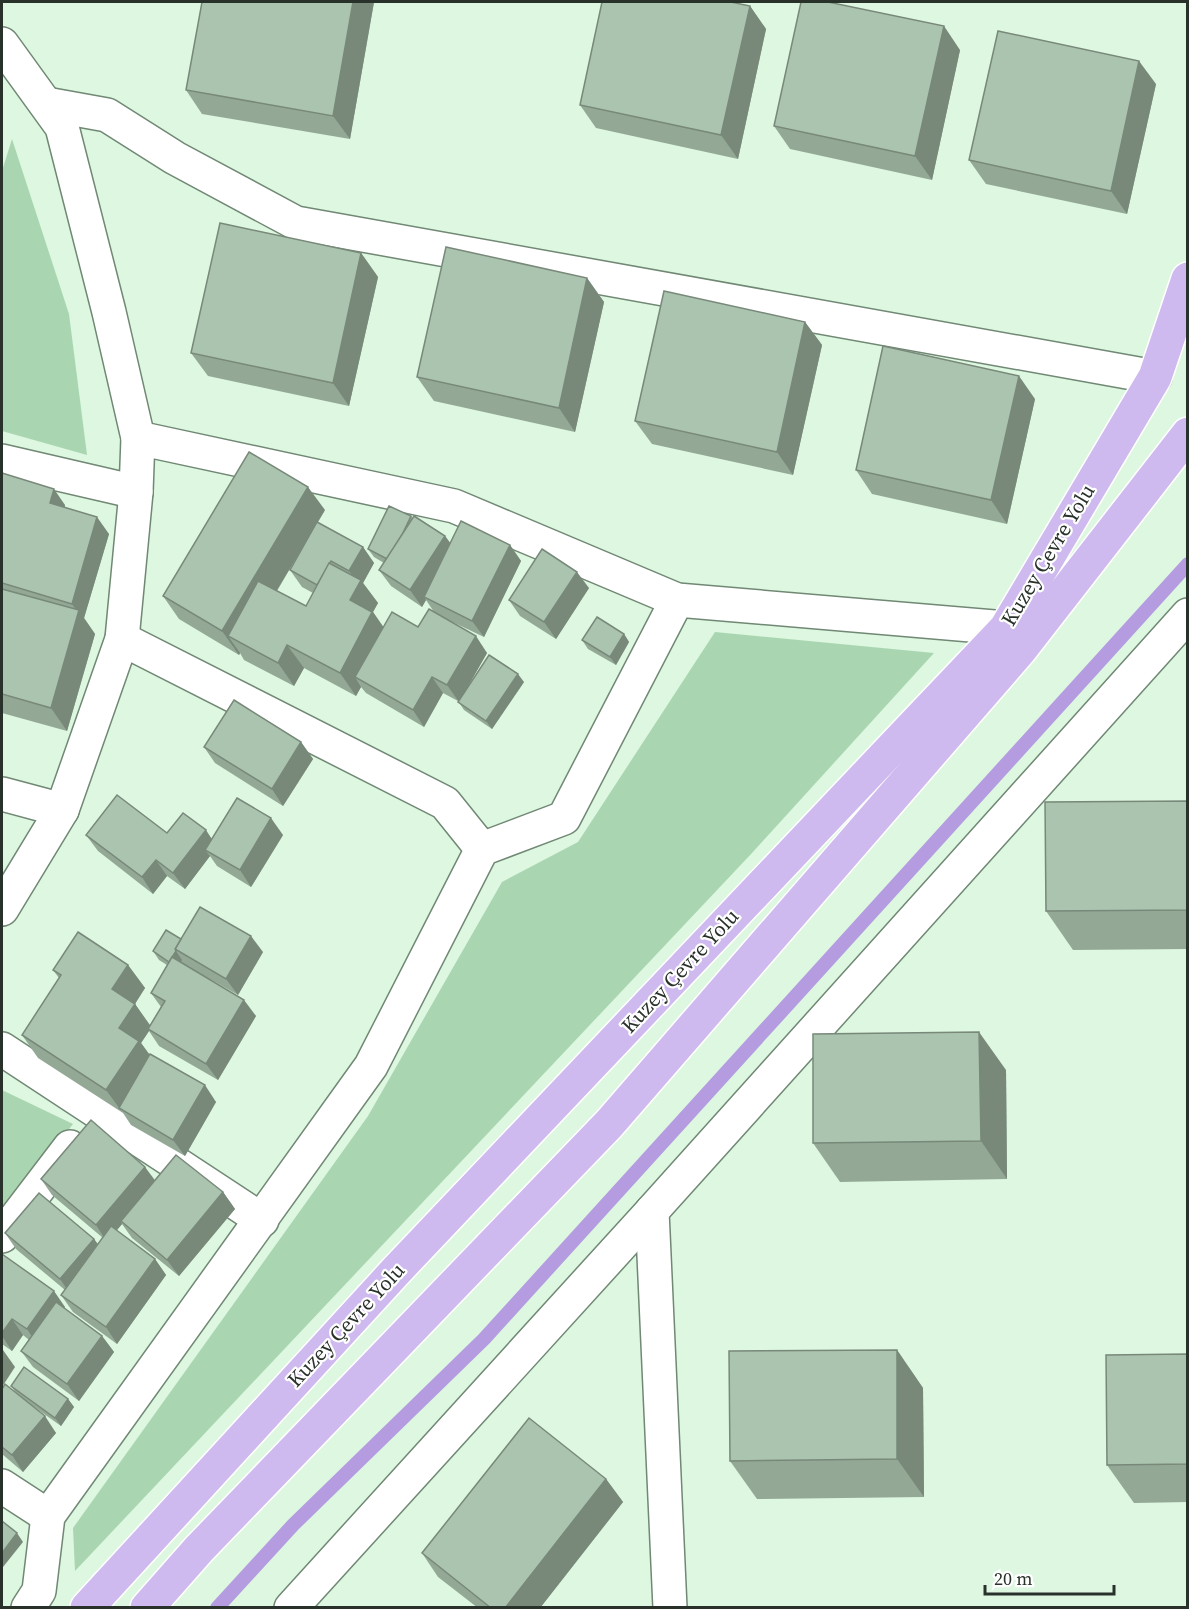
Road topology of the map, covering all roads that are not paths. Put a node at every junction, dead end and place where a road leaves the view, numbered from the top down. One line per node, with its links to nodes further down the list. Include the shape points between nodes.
1 (2, 44): 2 (street)
2 (46, 104): 4 (street, via 108,115 175,158 296,223); 6 (street, via 62,127)
3 (1188, 279): 4 (main road, Kuzey Çevre Yolu)
4 (1155, 377): 11 (main road, Kuzey Çevre Yolu)
5 (1188, 434): 26 (main road, Kuzey Çevre Yolu, via 1021,649 609,1124 199,1549)
6 (138, 438): 8 (street); 9 (street, via 454,506)
7 (2, 461): 8 (street)
8 (136, 492): 12 (street)
9 (676, 600): 11 (street); 15 (street, via 564,818)
10 (1188, 615): 19 (street)
11 (1006, 628): 25 (main road, Kuzey Çevre Yolu, via 395,1272)
12 (122, 639): 14 (street); 15 (street, via 445,803)
13 (2, 794): 14 (street)
14 (62, 810): 16 (street)
15 (482, 849): 20 (street, via 371,1066)
16 (2, 909)
17 (2, 1049): 18 (street)
18 (97, 1112): 20 (street); 21 (street)
19 (652, 1211): 27 (street); 28 (street)
20 (262, 1220): 23 (street)
21 (2, 1236)
22 (2, 1486): 23 (street)
23 (48, 1516): 24 (street, via 39,1591)
24 (28, 1608)
25 (87, 1608)
26 (147, 1608)
27 (291, 1608)
28 (670, 1608)

